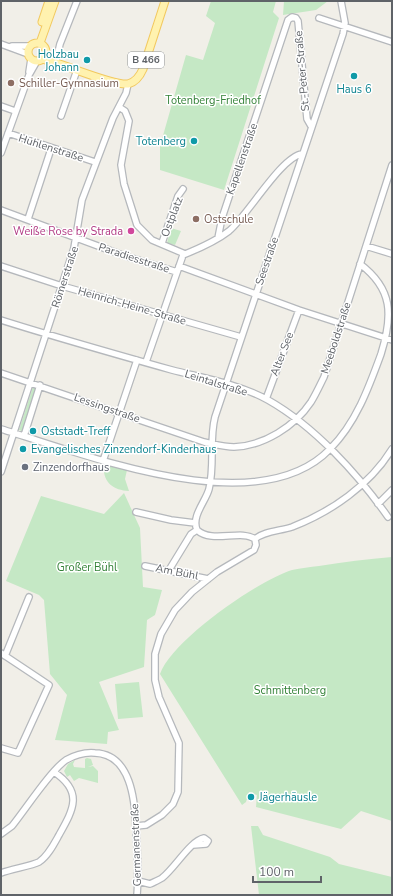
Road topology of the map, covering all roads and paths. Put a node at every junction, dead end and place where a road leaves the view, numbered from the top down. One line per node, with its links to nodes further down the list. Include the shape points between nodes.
1 (49, 1): 10 (main road)
2 (55, 1): 10 (main road)
3 (77, 1): 13 (street)
4 (164, 1): 15 (main road, B 466, via 141,74)
5 (341, 1): 8 (street, Seestraße)
6 (294, 17): 20 (street, St.-Peter-Straße, via 298,22 307,119); 30 (street, Kapellenstraße, via 288,20 222,218)
7 (319, 18): 8 (street)
8 (344, 26): 9 (street); 20 (street, Seestraße)
9 (392, 42)
10 (35, 44): 11 (street); 12 (main road); 12 (main road, via 45,47)
11 (3, 45): 12 (street)
12 (37, 57): 13 (main road, B 466); 18 (street)
13 (57, 60): 14 (main road, B 466)
14 (77, 70): 15 (main road, B 466); 19 (street)
15 (128, 84): 17 (street, Römerstraße)
16 (1, 106): 18 (street)
17 (119, 107): 25 (street, Römerstraße); 32 (street, via 125,111 129,121 121,165 131,211 142,232 152,240)
18 (15, 111): 21 (street)
19 (61, 116)
20 (311, 126): 24 (street, Seestraße)
21 (8, 133): 22 (street, Hühlenstraße); 23 (street)
22 (51, 149): 25 (street, Hühlenstraße); 29 (street)
23 (1, 153)
24 (302, 154): 30 (street, via 284,165 240,220); 41 (street, Seestraße)
25 (95, 162): 31 (street, Römerstraße, via 80,209)
26 (392, 165): 33 (street, Meeboldstraße)
27 (183, 188): 32 (street, Ostplatz)
28 (1, 210): 29 (street, Paradiesstraße)
29 (28, 219): 31 (street, Paradiesstraße)
30 (218, 238): 34 (street)
31 (77, 239): 39 (street, Paradiesstraße); 40 (street, Römerstraße)
32 (162, 243): 34 (street, Ostplatz)
33 (366, 246): 35 (street); 36 (street, Meeboldstraße)
34 (185, 254): 38 (street)
35 (392, 254)
36 (360, 264): 42 (street, via 372,272); 46 (street, Meeboldstraße)
37 (1, 266): 40 (street, Heinrich-Heine-Straße)
38 (179, 266): 39 (street); 41 (street)
39 (177, 272): 44 (street)
40 (62, 286): 44 (street, Heinrich-Heine-Straße); 47 (street, Römerstraße)
41 (256, 294): 43 (street); 48 (street, Seestraße)
42 (390, 297): 49 (street)
43 (299, 310): 46 (street); 56 (street, Alter See)
44 (163, 313): 48 (street, Heinrich-Heine-Straße); 51 (street)
45 (1, 320): 47 (street, Leintalstraße)
46 (341, 323): 49 (street); 58 (street, Meeboldstraße, via 324,377 311,401)
47 (47, 334): 50 (street, Leintalstraße); 53 (street, Römerstraße)
48 (241, 337): 54 (street, Seestraße)
49 (389, 339): 63 (street, via 365,398)
50 (137, 360): 51 (street, Leintalstraße); 57 (street)
51 (146, 362): 54 (street, Leintalstraße)
52 (1, 373): 53 (street, Lessingstraße)
53 (31, 382): 55 (street, Lessingstraße); 60 (street, Römerstraße)
54 (226, 385): 56 (street, Leintalstraße); 62 (street, Seestraße, via 214,423)
55 (40, 386): 57 (street, Lessingstraße); 61 (street)
56 (266, 399): 58 (street, Leintalstraße)
57 (120, 412): 62 (street, Lessingstraße); 65 (street)
58 (296, 419): 62 (street, Meeboldstraße, via 260,442 234,446); 63 (street, Leintalstraße)
59 (1, 429): 60 (street)
60 (15, 433): 61 (street); 66 (street, Römerstraße)
61 (24, 436): 65 (street)
62 (212, 444): 67 (street, Seestraße)
63 (330, 449): 67 (street, via 294,474 274,479); 68 (street, Leintalstraße)
64 (392, 449): 68 (street, via 378,469)
65 (103, 461): 67 (street, via 148,473)
66 (1, 472)
67 (210, 481): 73 (street, Seestraße)
68 (362, 483): 70 (street, Leintalstraße); 75 (street, via 337,504 318,515 290,528 260,534)
69 (392, 490): 70 (street)
70 (378, 504): 72 (street, Leintalstraße)
71 (136, 512): 73 (street)
72 (388, 517)
73 (195, 523): 74 (street)
74 (197, 530): 75 (street, via 209,535 247,536); 77 (street)
75 (255, 539): 78 (street, via 254,550)
76 (145, 566): 77 (street, Am Bühl)
77 (170, 570): 78 (street, Am Bühl)
78 (208, 579): 83 (street, via 183,600 169,619 158,645 154,664 159,697 179,743 178,792 173,804 162,815 146,825)
79 (29, 596): 80 (street)
80 (3, 655): 81 (street, via 49,685 18,753)
81 (1, 748)
82 (54, 772): 83 (street, Germanenstraße, via 65,761 84,753 108,755 118,763 131,785 135,797); 84 (street, Germanenstraße, via 12,826); 86 (street, via 64,778 70,786 74,801 71,812 45,858 35,864)
83 (136, 826): 87 (street, Germanenstraße)
84 (1, 834)
85 (193, 846): 87 (street, via 162,878 150,884)
86 (1, 874)
87 (138, 881): 88 (street, Germanenstraße)
88 (137, 895)

